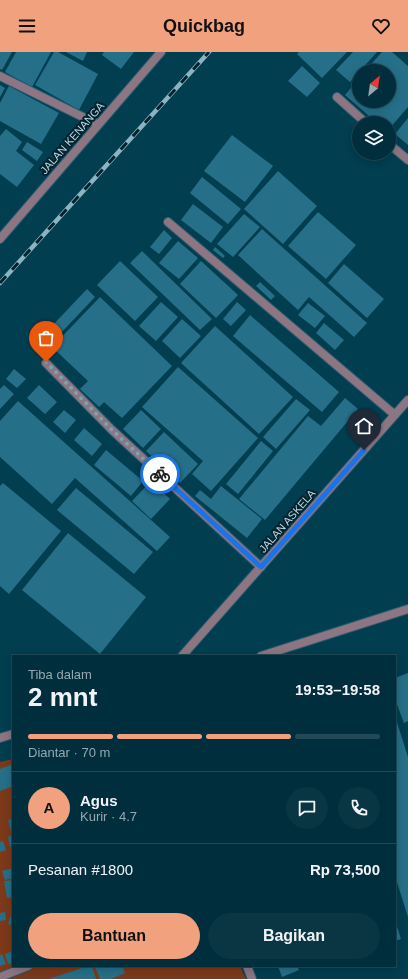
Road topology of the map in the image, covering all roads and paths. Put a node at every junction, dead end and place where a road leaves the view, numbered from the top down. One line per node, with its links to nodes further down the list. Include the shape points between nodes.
1 (161, 52): 5 (street, JALAN KENANGA)
2 (0, 76): 5 (street)
3 (337, 97): 4 (street)
4 (358, 116)
5 (97, 124): 9 (street, JALAN KENANGA)
6 (396, 150): 7 (street)
7 (408, 160)
8 (168, 222): 12 (street)
9 (0, 239)
10 (46, 362): 13 (street, via 112,430)
11 (408, 400): 12 (street, JALAN ASKELA)
12 (395, 415): 13 (street, JALAN ASKELA)
13 (261, 567): 15 (street, JALAN ASKELA)
14 (408, 609): 16 (street)
15 (183, 655)
16 (264, 655)
17 (12, 734): 18 (street)
18 (0, 738)
19 (25, 967): 21 (street)
20 (247, 967): 22 (street)
21 (0, 977)
22 (252, 979)

